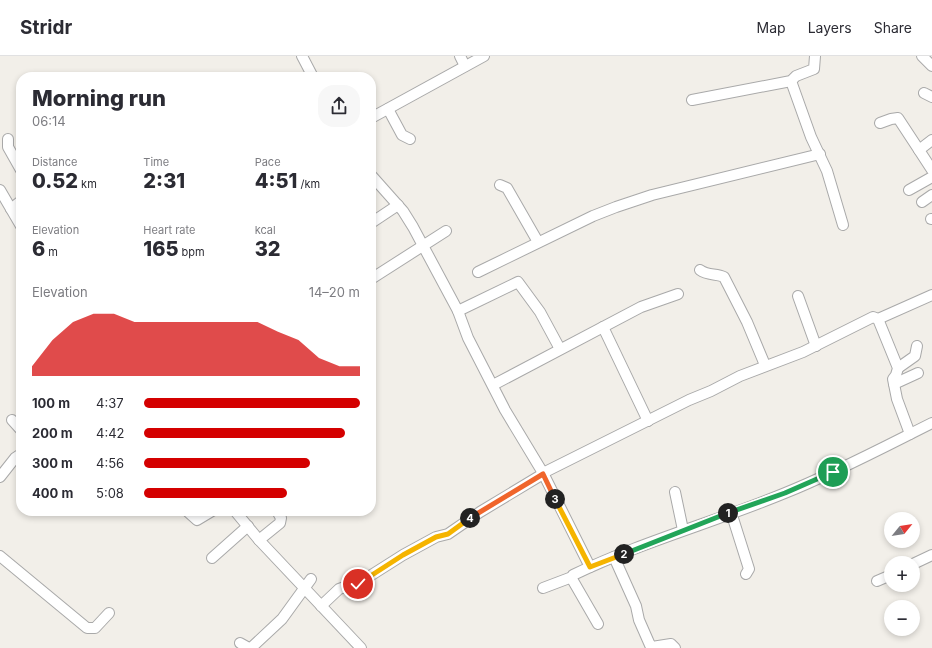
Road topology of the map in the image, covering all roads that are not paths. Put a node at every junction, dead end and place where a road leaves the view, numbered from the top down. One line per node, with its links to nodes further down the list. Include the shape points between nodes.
1 (302, 56): 7 (street)
2 (484, 56): 5 (street)
3 (815, 56): 8 (street, via 814,69 796,76)
4 (922, 56): 6 (street)
5 (462, 61): 10 (street)
6 (932, 66)
7 (310, 72)
8 (791, 81): 9 (street); 17 (street)
9 (692, 100)
10 (388, 109): 11 (street); 14 (street, via 402,135)
11 (376, 115)
12 (880, 123): 16 (street, via 898,118)
13 (8, 139): 18 (street, via 8,147)
14 (410, 140)
15 (932, 140): 16 (street)
16 (919, 150): 19 (street)
17 (820, 154): 32 (street); 35 (street, via 652,195 593,216)
18 (16, 161)
19 (932, 170)
20 (932, 177): 23 (street)
21 (376, 181): 28 (street)
22 (500, 186): 35 (street, via 507,188)
23 (909, 190)
24 (0, 192): 29 (street)
25 (932, 195): 26 (street)
26 (922, 202)
27 (16, 205): 29 (street)
28 (398, 205): 31 (street); 34 (street)
29 (11, 209): 30 (street)
30 (16, 218)
31 (376, 220)
32 (844, 226)
33 (446, 231): 34 (street)
34 (427, 242): 38 (street); 42 (street)
35 (538, 242): 37 (street)
36 (700, 270): 48 (street, via 705,274 724,277)
37 (478, 272)
38 (376, 276)
39 (678, 294): 44 (street, via 641,307)
40 (932, 295): 43 (street)
41 (798, 296): 45 (street)
42 (463, 308): 47 (street, via 516,282 520,283 540,312); 51 (street, via 468,338)
43 (878, 319): 45 (street, via 873,317); 49 (street)
44 (603, 327): 47 (street); 54 (street)
45 (816, 346): 48 (street, via 772,365)
46 (917, 346): 49 (street, via 915,356)
47 (560, 349): 51 (street)
48 (765, 365): 54 (street)
49 (898, 368): 52 (street, via 893,379)
50 (918, 373): 52 (street)
51 (496, 383): 59 (street)
52 (894, 384): 57 (street)
53 (12, 420): 56 (street)
54 (648, 421): 59 (street)
55 (932, 423): 57 (street)
56 (16, 424)
57 (910, 434): 62 (street, via 785,493)
58 (16, 457): 60 (street)
59 (546, 471): 75 (street); 83 (street, via 448,534 436,537 409,551 362,581 339,589)
60 (0, 478)
61 (676, 492): 68 (street)
62 (731, 512): 68 (street); 76 (street, via 749,569)
63 (193, 516): 64 (street, via 197,520)
64 (204, 516)
65 (238, 516): 67 (street)
66 (279, 516): 69 (street, via 281,521)
67 (244, 529): 69 (street); 73 (street)
68 (683, 530): 72 (street)
69 (259, 540): 82 (street)
70 (932, 555): 74 (street)
71 (0, 556): 84 (street, via 87,628 95,628)
72 (614, 557): 75 (street); 88 (street, via 650,645 652,647 671,644)
73 (212, 558)
74 (920, 561)
75 (590, 567): 77 (street)
76 (746, 574)
77 (572, 577): 81 (street); 85 (street)
78 (884, 578): 80 (street)
79 (311, 579): 82 (street)
80 (877, 581)
81 (543, 588)
82 (300, 593): 83 (street); 86 (street, via 282,619)
83 (321, 606): 87 (street)
84 (108, 613)
85 (598, 624)
86 (247, 646)
87 (361, 648)
88 (675, 648)

